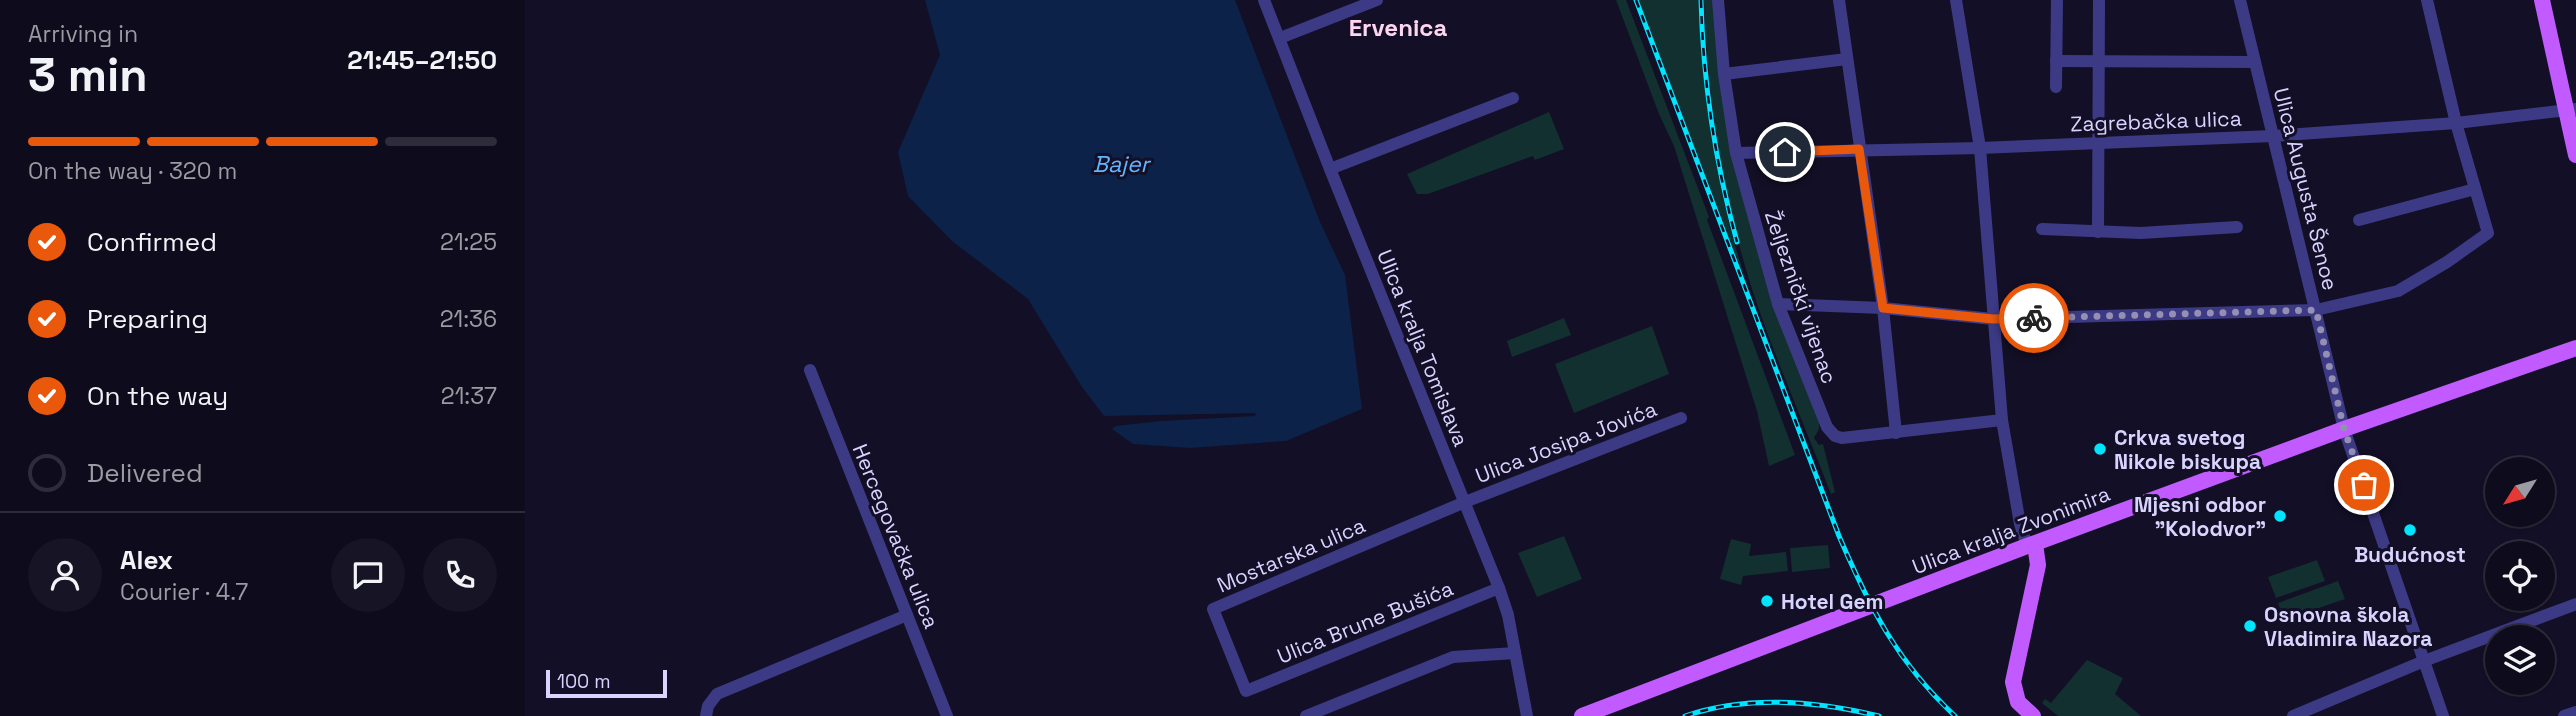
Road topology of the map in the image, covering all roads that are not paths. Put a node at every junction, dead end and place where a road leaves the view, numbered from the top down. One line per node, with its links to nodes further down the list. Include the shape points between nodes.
1 (1265, 0): 11 (street, Ulica kralja Tomislava)
2 (1718, 0): 16 (street, Željeznički vijenac)
3 (1839, 0): 12 (street)
4 (1956, 0): 23 (street)
5 (2057, 0): 13 (street)
6 (2099, 0): 14 (street)
7 (2240, 0): 15 (street, Ulica Augusta Šenoe)
8 (2427, 0): 20 (street)
9 (2542, 0): 19 (main road)
10 (1369, 2): 11 (street)
11 (1280, 38): 27 (street, Ulica kralja Tomislava)
12 (1847, 59): 16 (street); 24 (street)
13 (2056, 61): 14 (street); 17 (street)
14 (2098, 61): 15 (street); 22 (street)
15 (2255, 62): 21 (street, Ulica Augusta Šenoe)
16 (1724, 74): 25 (street, Željeznički vijenac)
17 (2056, 87)
18 (1513, 98): 27 (street)
19 (2571, 111): 20 (street, Zagrebačka ulica); 26 (main road)
20 (2456, 123): 21 (street, Zagrebačka ulica); 28 (street)
21 (2273, 135): 22 (street, Zagrebačka ulica); 35 (street, Ulica Augusta Šenoe)
22 (2097, 142): 23 (street, Zagrebačka ulica); 32 (street)
23 (1980, 148): 24 (street, Zagrebačka ulica); 36 (street)
24 (1859, 149): 25 (street, Zagrebačka ulica); 34 (street)
25 (1736, 153): 33 (street, Željeznički vijenac)
26 (2576, 155)
27 (1330, 169): 43 (street, Ulica kralja Tomislava)
28 (2475, 189): 29 (street); 35 (street, via 2488,233 2398,291)
29 (2359, 220)
30 (2237, 227): 32 (street)
31 (2042, 229): 32 (street)
32 (2098, 232)
33 (1778, 304): 34 (street); 42 (street, Željeznički vijenac, via 1822,418 1835,436)
34 (1883, 308): 36 (street); 42 (street)
35 (2316, 310): 36 (street); 41 (street, Ulica Augusta Šenoe)
36 (1993, 319): 40 (street)
37 (2576, 348): 41 (main road, Ulica kralja Zvonimira)
38 (810, 370): 47 (street, Hercegovačka ulica)
39 (1681, 418): 43 (street, Ulica Josipa Jovića)
40 (2002, 420): 42 (street); 44 (street, via 2019,524)
41 (2344, 429): 44 (main road, Ulica kralja Zvonimira); 49 (street, Ulica Augusta Šenoe)
42 (1896, 433)
43 (1465, 502): 45 (street, Ulica kralja Tomislava); 50 (street, Mostarska ulica, via 1213,609)
44 (2031, 545): 56 (main road, Ulica kralja Zvonimira); 57 (main road, via 2038,565 2013,681 2018,702)
45 (1499, 588): 48 (street, Ulica kralja Tomislava); 50 (street, Ulica Brune Bušića)
46 (2576, 604): 49 (street)
47 (907, 615): 52 (street, via 717,694); 53 (street, Hercegovačka ulica)
48 (1515, 653): 54 (street, via 1453,657); 55 (street, Ulica kralja Tomislava)
49 (2424, 661): 58 (street); 59 (street, Ulica Augusta Šenoe)
50 (1246, 691)
51 (2576, 712): 60 (street)
52 (706, 716)
53 (947, 716)
54 (1306, 716)
55 (1527, 716)
56 (1583, 716)
57 (2033, 716)
58 (2293, 716)
59 (2443, 716)
60 (2564, 716)

